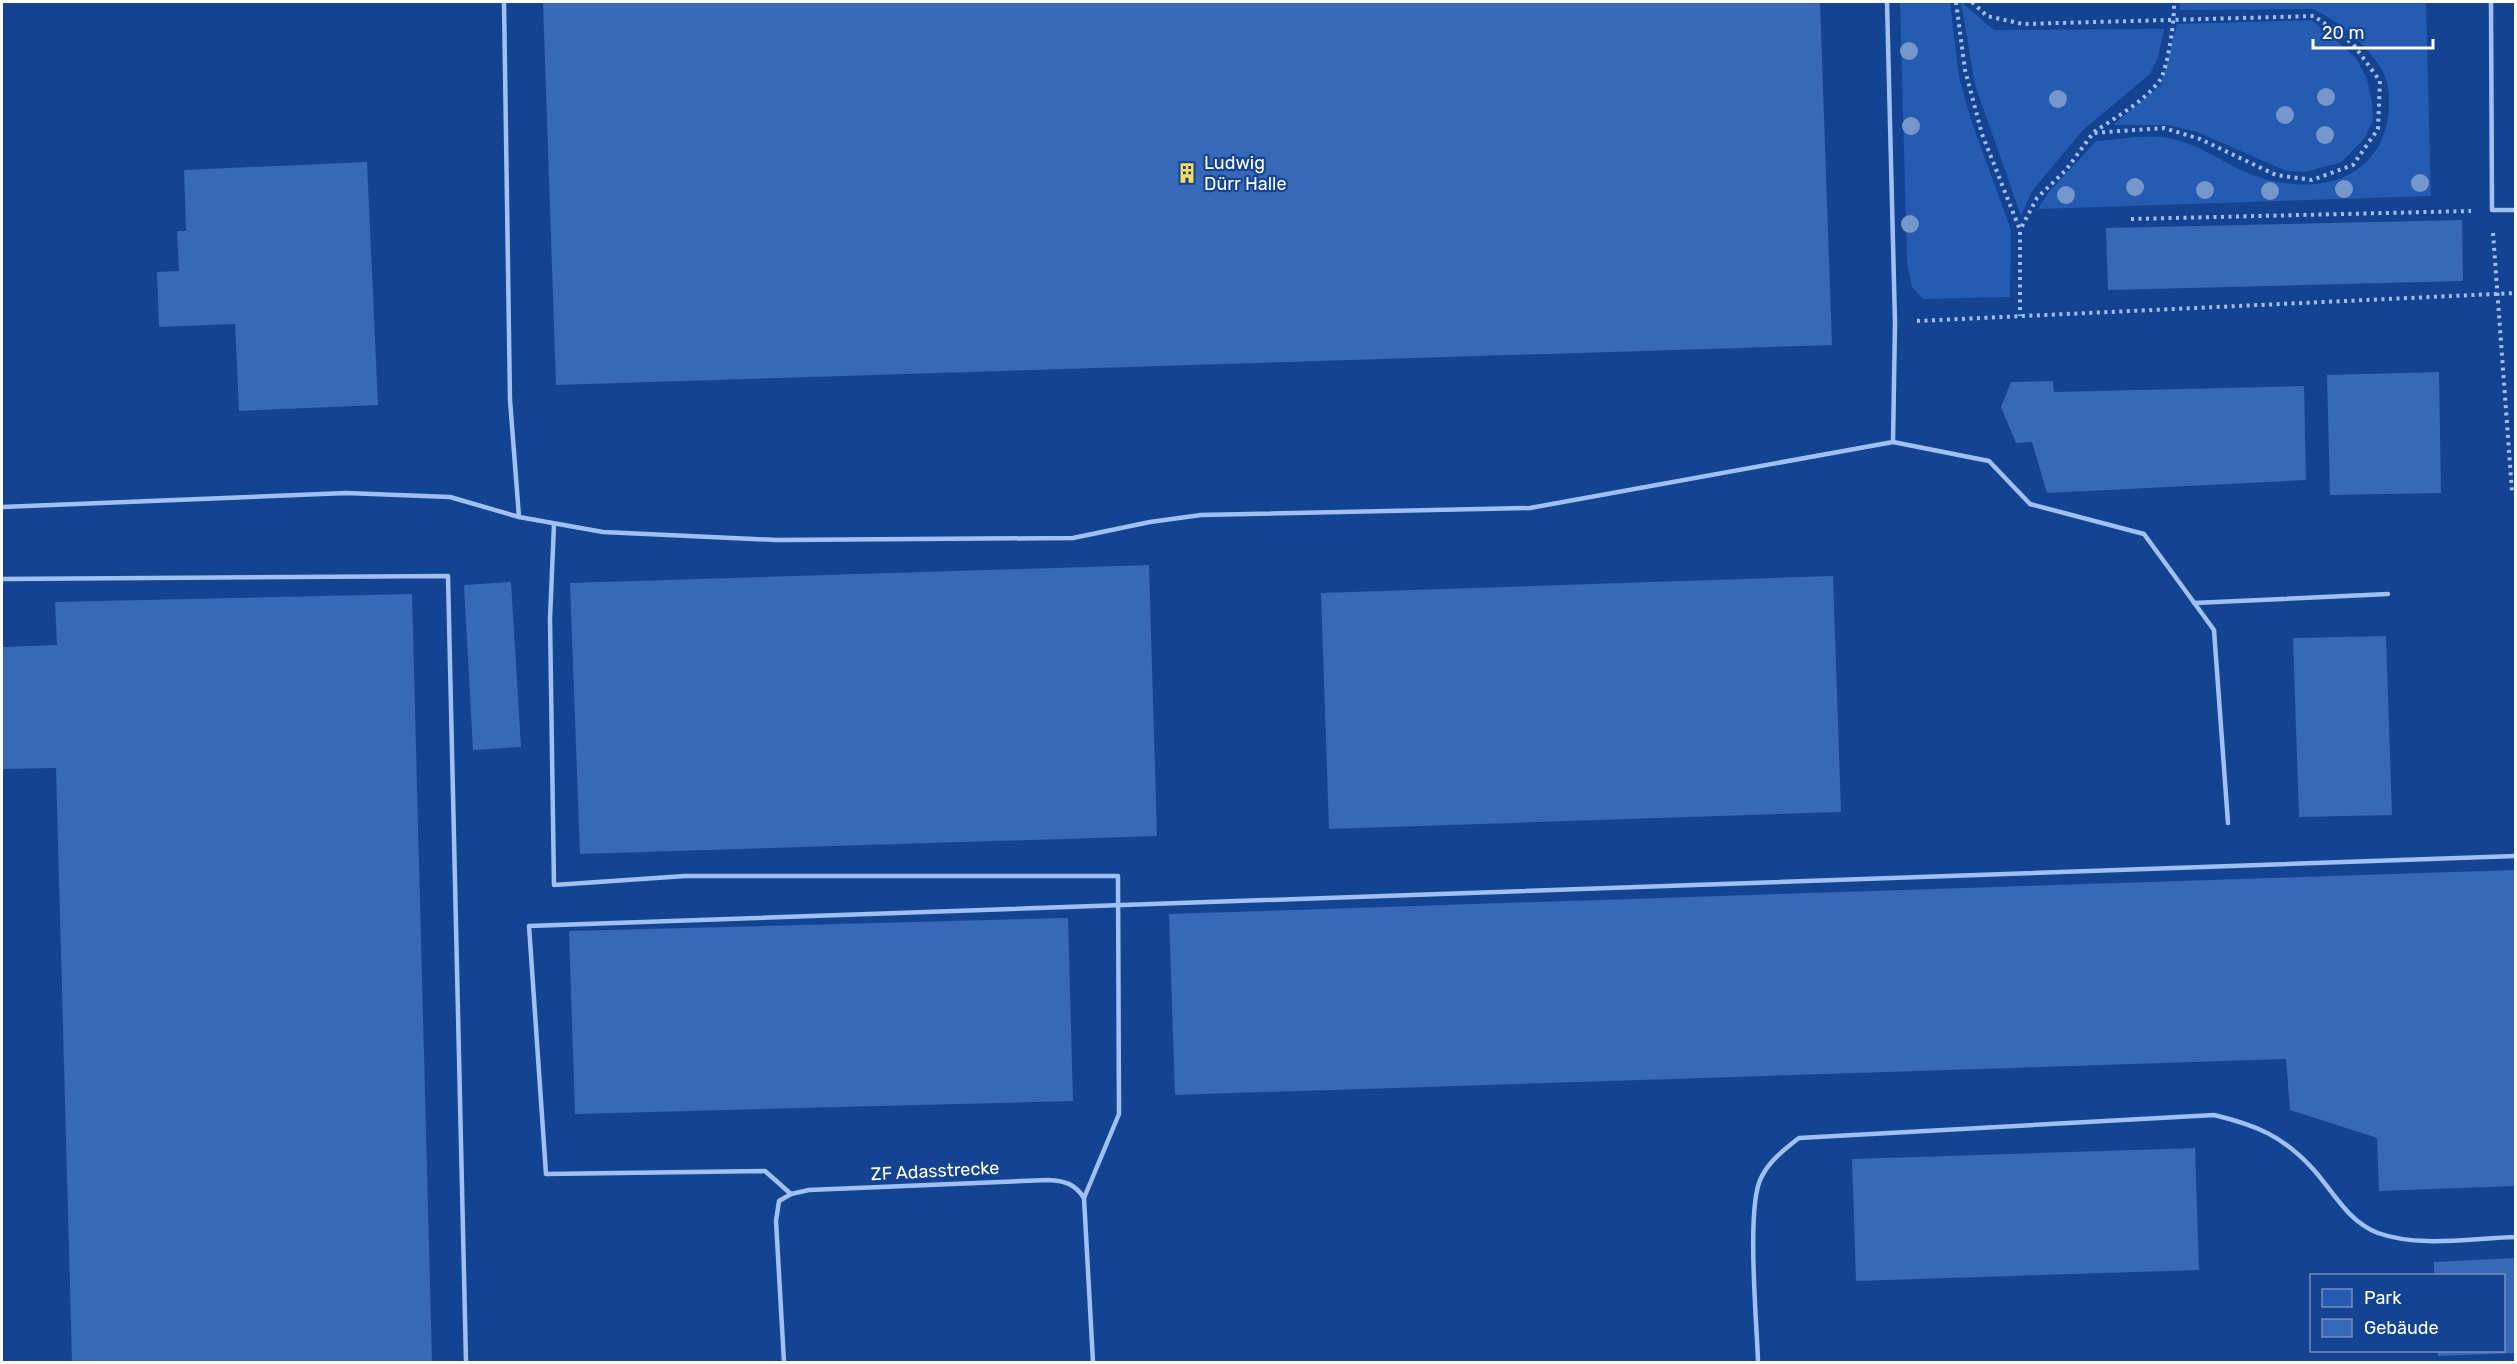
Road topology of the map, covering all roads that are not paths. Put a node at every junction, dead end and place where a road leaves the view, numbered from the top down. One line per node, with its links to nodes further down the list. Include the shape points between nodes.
1 (504, 2): 7 (lane, via 510,400)
2 (1887, 2): 5 (lane)
3 (2491, 2): 4 (lane, via 2492,210)
4 (2516, 210)
5 (1893, 442): 8 (lane, via 1530,508 1201,515 1073,538 777,540 603,532); 11 (lane, via 1989,461 2030,504 2144,534)
6 (2, 507): 7 (lane, via 346,493 450,497)
7 (519, 517): 8 (lane)
8 (554, 524): 14 (lane, via 550,618 554,885 685,876 1118,876)
9 (2, 579): 18 (lane, via 448,576)
10 (2388, 594): 11 (lane)
11 (2194, 603): 12 (lane, via 2214,630)
12 (2228, 823)
13 (2516, 855): 14 (lane)
14 (1119, 905): 15 (lane, via 529,926 546,1174 765,1171); 16 (lane, via 1119,1114)
15 (791, 1194): 16 (lane, ZF Adasstrecke, via 809,1190 1062,1180 1077,1186); 19 (lane, via 779,1201 776,1221)
16 (1084, 1198): 20 (lane)
17 (2516, 1237): 21 (lane, via 2416,1240 2377,1232 2345,1211 2313,1169 2283,1140 2251,1124 2214,1115 1799,1138 1776,1157 1760,1178 1754,1216)
18 (466, 1362)
19 (784, 1362)
20 (1093, 1362)
21 (1758, 1362)

